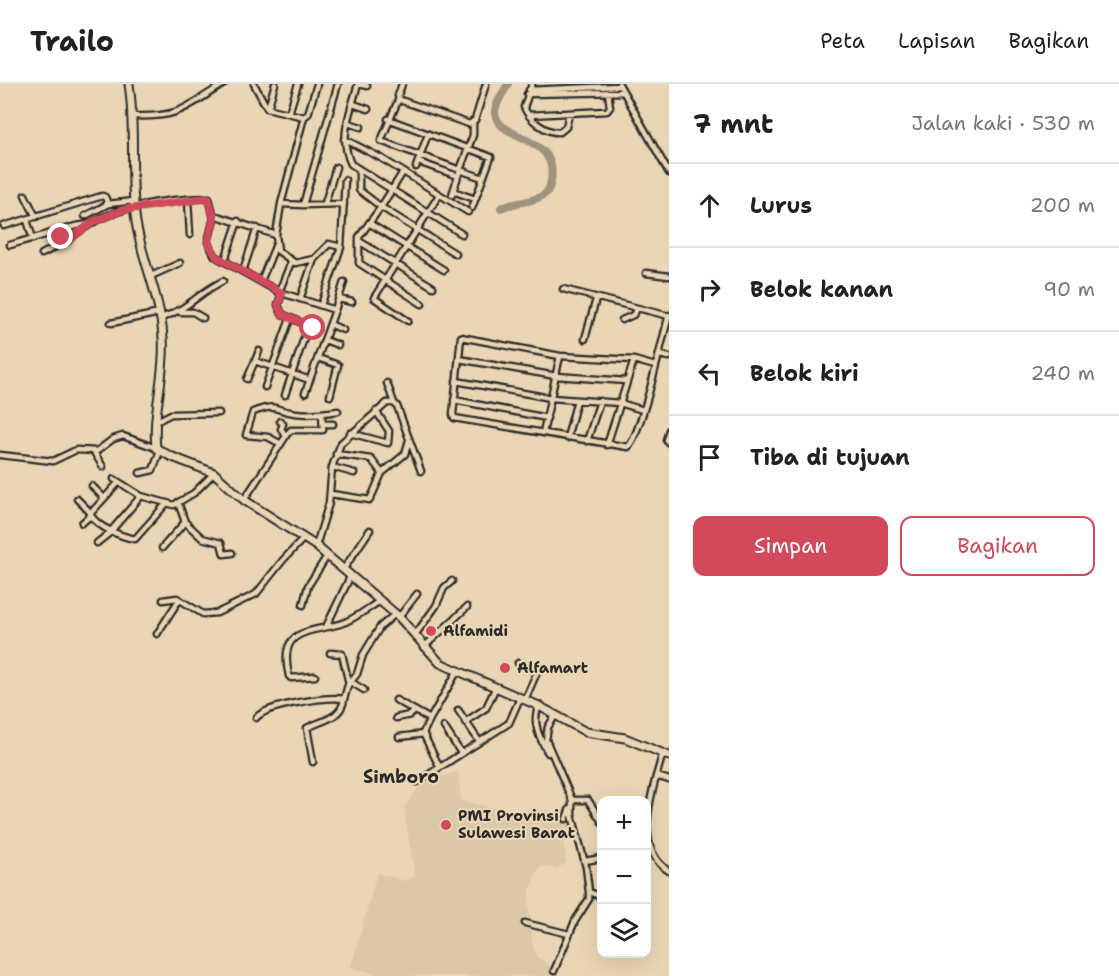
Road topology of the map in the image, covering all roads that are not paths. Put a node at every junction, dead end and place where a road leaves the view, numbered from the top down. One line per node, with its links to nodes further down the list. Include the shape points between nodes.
1 (129, 84): 24 (highway)
2 (224, 84): 24 (street, via 168,116)
3 (254, 84): 19 (street)
4 (275, 84): 19 (street)
5 (297, 84): 21 (street)
6 (317, 84): 25 (street)
7 (338, 84): 52 (street)
8 (358, 84): 12 (street); 18 (street)
9 (402, 84): 17 (street)
10 (486, 84): 27 (street)
11 (619, 85): 13 (street); 16 (street)
12 (367, 86)
13 (594, 88): 14 (street); 15 (street)
14 (529, 89): 23 (street, via 524,107)
15 (608, 92): 16 (street); 22 (street, via 607,111)
16 (623, 92): 38 (street)
17 (399, 98): 26 (street); 27 (street, via 456,120)
18 (353, 104): 20 (street); 28 (street)
19 (268, 108): 21 (street)
20 (368, 109)
21 (289, 113): 25 (street)
22 (569, 114): 23 (street); 23 (street, via 566,127 556,133)
23 (529, 115)
24 (131, 116): 48 (highway)
25 (304, 117): 49 (street)
26 (388, 119): 30 (street); 33 (street, via 381,141)
27 (473, 122): 32 (street)
28 (348, 123): 29 (street); 31 (street)
29 (361, 127)
30 (428, 134): 32 (street); 33 (street)
31 (344, 140): 35 (street, via 351,164); 37 (street)
32 (469, 148): 36 (street); 40 (street, via 491,157)
33 (420, 155): 36 (street); 39 (street, via 417,164)
34 (336, 167): 50 (street)
35 (359, 169): 42 (street); 53 (street, via 359,190)
36 (460, 170): 39 (street); 40 (street)
37 (403, 172): 42 (street); 44 (street)
38 (669, 173)
39 (458, 176): 45 (street, via 453,193)
40 (483, 178): 45 (street)
41 (345, 180): 51 (street)
42 (392, 189): 53 (street); 54 (street)
43 (25, 195): 57 (street)
44 (439, 195): 45 (street, via 470,210); 54 (street)
45 (475, 199)
46 (188, 200): 48 (street); 55 (street, via 208,198); 67 (street)
47 (108, 204): 48 (street); 56 (street); 57 (street, via 102,196)
48 (134, 204): 61 (street); 86 (highway)
49 (281, 204): 52 (street); 68 (street)
50 (325, 204): 51 (street); 52 (street)
51 (344, 204): 75 (street)
52 (303, 205)
53 (381, 207): 60 (street); 64 (street)
54 (428, 212): 64 (street); 66 (street)
55 (214, 215): 59 (street); 79 (street, via 208,242 215,256)
56 (85, 216)
57 (36, 217): 58 (street)
58 (27, 220): 62 (street); 69 (street)
59 (238, 221): 63 (street); 79 (street)
60 (369, 223): 71 (street); 74 (street)
61 (90, 224): 65 (street); 70 (street)
62 (4, 226)
63 (257, 228): 68 (street); 84 (street)
64 (416, 229): 74 (street); 77 (street)
65 (46, 234): 69 (street); 70 (street)
66 (462, 234)
67 (190, 235)
68 (276, 235): 72 (street)
69 (33, 239): 73 (street)
70 (68, 241): 76 (street)
71 (359, 241): 82 (street); 88 (street, via 359,263)
72 (276, 244): 80 (street); 90 (street)
73 (10, 245)
74 (406, 246): 82 (street); 83 (street)
75 (341, 247): 78 (street, via 328,244); 100 (street)
76 (42, 254)
77 (456, 254)
78 (314, 259): 80 (street); 95 (street)
79 (225, 260): 84 (street)
80 (291, 262): 94 (street)
81 (180, 263): 86 (street)
82 (394, 263): 88 (street); 92 (street)
83 (444, 270)
84 (243, 271): 90 (street)
85 (646, 273): 87 (street)
86 (151, 276): 104 (highway)
87 (669, 276)
88 (385, 280): 99 (street); 109 (street, via 374,298)
89 (223, 281): 103 (street)
90 (261, 281): 94 (street)
91 (344, 282): 96 (street)
92 (433, 287)
93 (563, 289): 97 (street)
94 (280, 293): 95 (street); 107 (street, via 279,308)
95 (300, 299): 100 (street)
96 (339, 299): 98 (street); 102 (street)
97 (596, 299): 101 (street); 115 (street)
98 (352, 302)
99 (422, 304)
100 (321, 305): 102 (street)
101 (637, 309): 105 (street); 108 (street)
102 (335, 310): 111 (street)
103 (180, 312): 104 (street); 106 (street, via 193,312)
104 (160, 316): 110 (street); 151 (highway, via 163,346)
105 (669, 316): 119 (street)
106 (203, 318)
107 (290, 319): 112 (street); 127 (street)
108 (622, 320)
109 (408, 321)
110 (111, 323)
111 (330, 324): 113 (street); 116 (street)
112 (313, 328)
113 (343, 330)
114 (304, 338): 128 (street)
115 (585, 339)
116 (325, 340): 117 (street); 122 (street)
117 (338, 345)
118 (259, 351): 125 (street)
119 (658, 355): 121 (street); 126 (street)
120 (560, 356): 123 (street, via 461,337); 124 (street); 129 (street)
121 (669, 357)
122 (318, 358): 131 (street); 138 (street, via 338,365)
123 (459, 359): 129 (street); 132 (street)
124 (634, 360): 126 (street); 133 (street)
125 (255, 361): 127 (street); 130 (street)
126 (655, 366): 145 (street)
127 (273, 367): 128 (street); 135 (street)
128 (292, 372): 131 (street); 137 (street)
129 (556, 376): 133 (street); 139 (street)
130 (247, 379)
131 (310, 380): 136 (street)
132 (456, 381): 139 (street); 140 (street)
133 (627, 381): 144 (street)
134 (387, 382): 143 (street)
135 (265, 387)
136 (305, 393)
137 (285, 395)
138 (330, 396)
139 (551, 398): 141 (street); 150 (street)
140 (454, 400): 150 (street); 157 (street, via 454,418)
141 (577, 400): 142 (street); 159 (street)
142 (600, 401): 144 (street); 161 (street)
143 (394, 403): 147 (street); 160 (street)
144 (620, 403): 145 (street); 164 (street)
145 (642, 410): 164 (street, via 631,445)
146 (338, 411): 149 (street)
147 (376, 411): 156 (street); 156 (street, via 389,431 388,443)
148 (219, 413): 151 (street, via 171,414)
149 (322, 413): 153 (street); 163 (street, via 296,413 279,406 253,412 246,435 268,437)
150 (547, 418): 157 (street)
151 (155, 421): 165 (highway)
152 (280, 421): 158 (street, via 280,429)
153 (323, 424): 154 (street); 158 (street, via 323,430 291,430)
154 (333, 424)
155 (669, 430): 162 (street)
156 (350, 433): 167 (street)
157 (543, 433): 159 (street)
158 (286, 434): 163 (street)
159 (567, 438): 161 (street)
160 (409, 439): 171 (street); 175 (street, via 405,454)
161 (588, 441): 164 (street)
162 (669, 443)
163 (281, 444): 181 (street)
164 (608, 445)
165 (158, 449): 166 (street, via 123,436); 172 (street, via 153,470); 173 (highway)
166 (94, 452): 168 (street, via 79,450 48,461); 170 (street)
167 (336, 454): 169 (street); 175 (street, via 371,459)
168 (0, 455)
169 (332, 466): 174 (street); 177 (street)
170 (103, 467)
171 (421, 471)
172 (140, 473)
173 (214, 473): 181 (highway); 182 (street, via 194,493)
174 (354, 473)
175 (382, 473): 177 (street, via 370,500)
176 (93, 486): 179 (street)
177 (331, 494): 191 (street)
178 (141, 496): 179 (street, via 116,481); 183 (street); 187 (street)
179 (104, 498): 184 (street)
180 (77, 499): 184 (street)
181 (244, 500): 189 (highway)
182 (178, 502): 183 (street); 185 (street)
183 (166, 504): 187 (street, via 135,538)
184 (91, 514): 186 (street); 187 (street)
185 (185, 522): 192 (street); 193 (street, via 202,538 220,543 224,554)
186 (82, 524)
187 (111, 531): 190 (street)
188 (370, 531): 195 (street)
189 (304, 538): 191 (highway); 200 (street, via 262,589 233,606 208,615)
190 (96, 543)
191 (316, 546): 194 (highway)
192 (162, 548)
193 (232, 553)
194 (327, 556): 195 (highway); 202 (street, via 308,586)
195 (343, 570): 196 (highway)
196 (350, 577): 201 (highway); 205 (street)
197 (452, 581): 207 (street)
198 (417, 594): 204 (street)
199 (163, 600): 200 (street)
200 (179, 600): 206 (street)
201 (380, 601): 204 (highway); 205 (street, via 344,622)
202 (303, 605)
203 (468, 607): 208 (street)
204 (397, 615): 207 (highway); 213 (street, via 380,627)
205 (327, 625): 212 (street, via 298,633 288,645 291,678)
206 (157, 634)
207 (415, 635): 208 (highway)
208 (424, 647): 211 (highway, via 440,663)
209 (330, 653): 213 (street, via 342,654)
210 (518, 663): 217 (street, via 537,672)
211 (457, 672): 214 (highway); 225 (street)
212 (315, 676)
213 (350, 683): 215 (street); 216 (street)
214 (496, 687): 217 (highway); 226 (street, via 486,708)
215 (364, 690)
216 (344, 699): 223 (street, via 289,706 262,712); 234 (street, via 342,707 331,717 307,728)
217 (522, 699): 219 (highway); 230 (street, via 511,721)
218 (396, 700): 221 (street)
219 (539, 706): 222 (highway); 231 (street, via 537,729)
220 (458, 710): 226 (street)
221 (414, 711): 224 (street); 225 (street)
222 (555, 716): 231 (street); 233 (highway, via 586,732 625,738)
223 (256, 718)
224 (396, 718)
225 (430, 719): 228 (street, via 423,729)
226 (465, 722): 230 (street)
227 (444, 727): 232 (street)
228 (424, 735): 229 (street); 235 (street)
229 (399, 737)
230 (478, 741): 232 (street)
231 (545, 745): 237 (street)
232 (461, 753): 235 (street)
233 (666, 756): 236 (street)
234 (312, 762)
235 (439, 766): 239 (street)
236 (656, 776): 238 (street); 240 (street)
237 (563, 778): 241 (street); 242 (street)
238 (669, 780)
239 (417, 782)
240 (651, 796)
241 (572, 800): 242 (street); 243 (street, via 588,800)
242 (570, 814): 248 (street)
243 (597, 814)
244 (651, 844): 246 (street)
245 (651, 854): 246 (street)
246 (654, 854): 249 (street)
247 (597, 859): 248 (street)
248 (585, 861): 250 (street)
249 (669, 871)
250 (590, 892): 251 (street); 253 (street)
251 (597, 895)
252 (525, 923): 253 (street)
253 (569, 934): 254 (street)
254 (554, 971)

